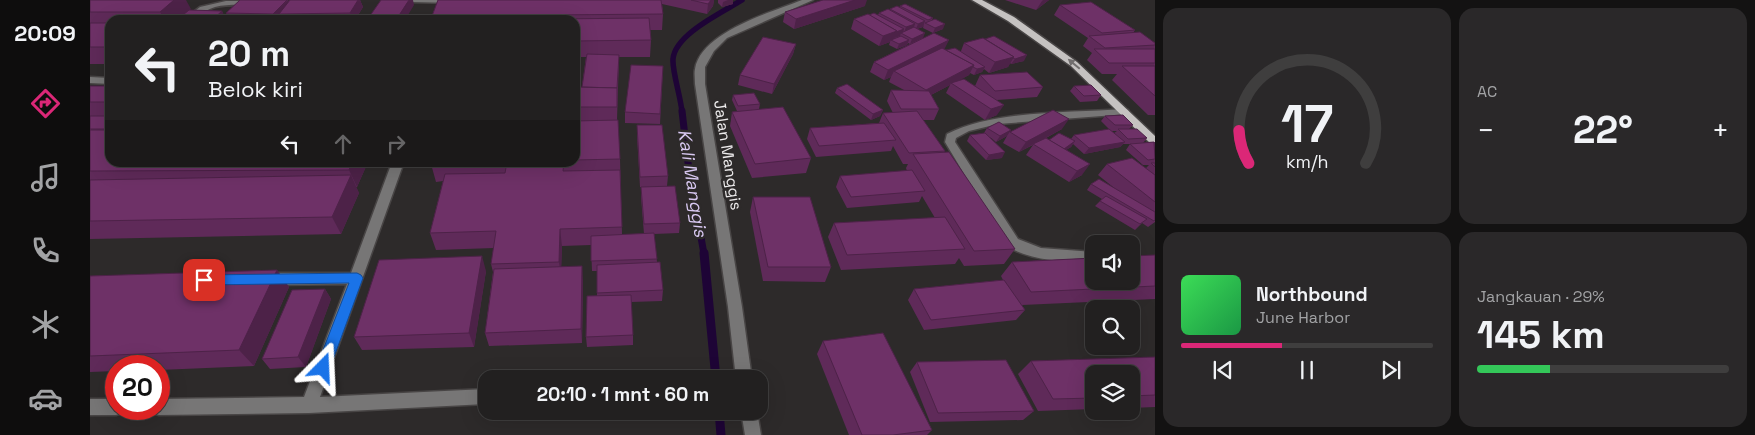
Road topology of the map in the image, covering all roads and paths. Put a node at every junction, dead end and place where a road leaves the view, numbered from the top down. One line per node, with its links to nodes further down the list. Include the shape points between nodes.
1 (411, 0): 4 (street)
2 (809, 0): 6 (street, Jalan Manggis)
3 (976, 0): 10 (main road, one-way to 3, via 1074,64 1019,24)
4 (458, 1)
5 (264, 2): 7 (street, via 213,4)
6 (791, 2): 16 (street, Jalan Manggis, via 724,36 700,67)
7 (193, 15)
8 (90, 80): 9 (street)
9 (105, 81)
10 (1124, 112): 11 (main road); 13 (street, via 998,121 951,136 950,142 1012,243 1023,250 1038,253)
11 (1155, 142)
12 (396, 167): 14 (street)
13 (1085, 256)
14 (357, 278): 15 (street); 18 (street)
15 (258, 279)
16 (743, 370)
17 (478, 397): 18 (street)
18 (309, 404): 19 (street)
19 (170, 406)
20 (90, 407): 21 (street)
21 (105, 407)
22 (750, 420): 23 (street)
23 (753, 435)

